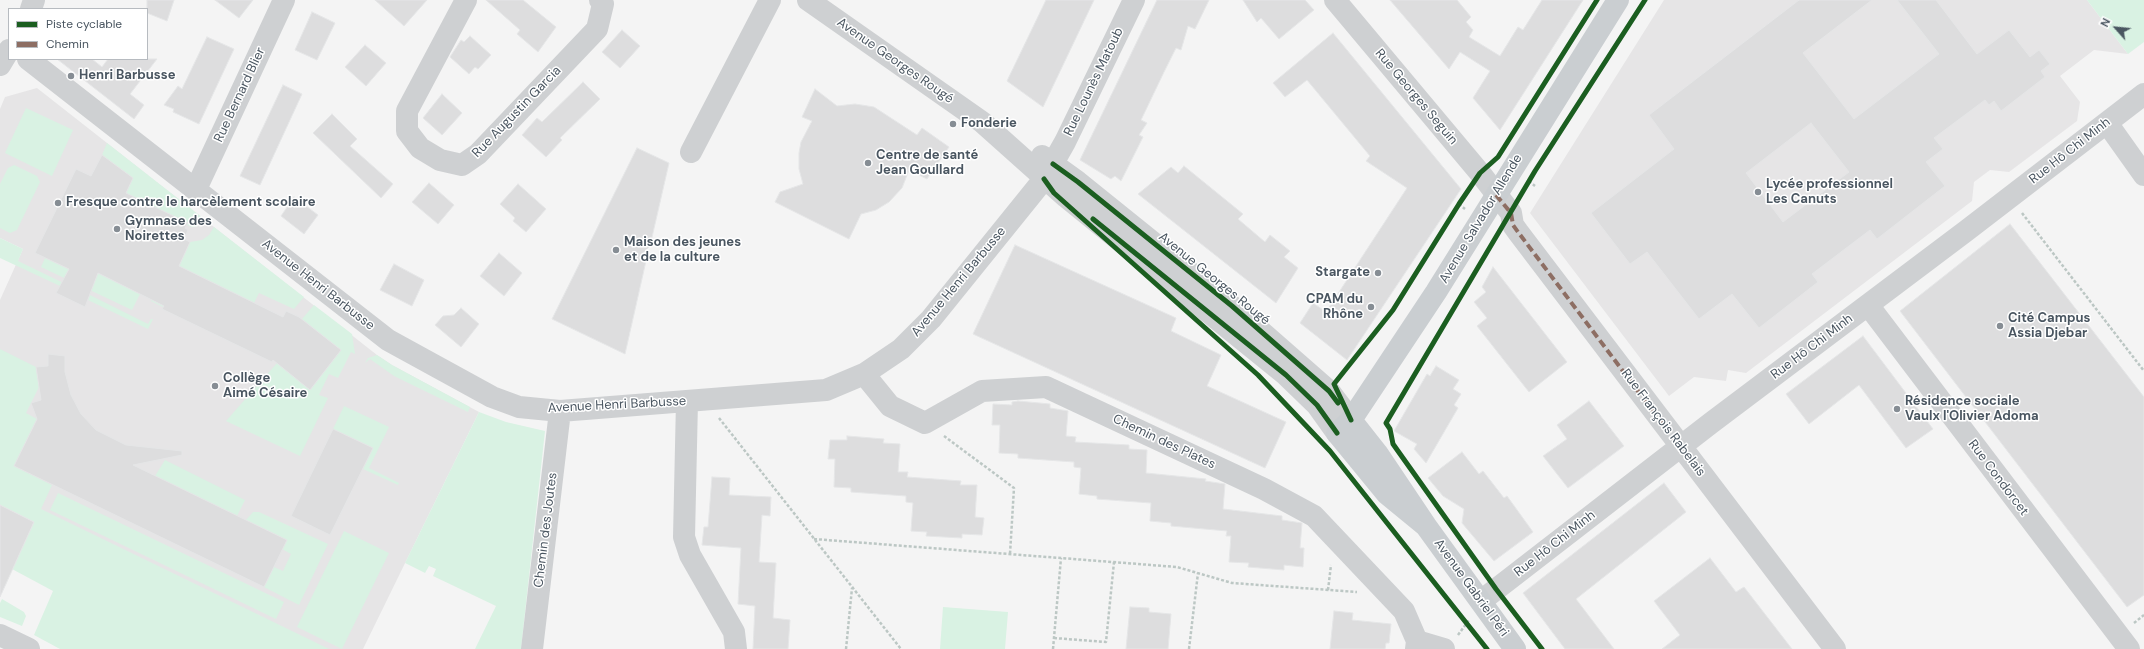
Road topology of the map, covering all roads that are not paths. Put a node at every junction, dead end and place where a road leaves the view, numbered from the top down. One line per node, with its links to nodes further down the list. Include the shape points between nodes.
1 (284, 0): 19 (street, Rue Bernard Blier)
2 (466, 0): 3 (street, Rue Augustin Garcia, via 407,111 407,131 420,148 440,160 462,165 478,154 597,29 603,4)
3 (600, 0)
4 (770, 0): 16 (street)
5 (808, 0): 17 (street, Avenue Georges Rougé)
6 (1134, 0): 17 (street, Rue Lounès Matoub)
7 (1335, 0): 20 (street, Rue Georges Seguin)
8 (1618, 0): 20 (main road, Avenue Salvador Allende)
9 (0, 36): 10 (street)
10 (8, 43)
11 (8, 52): 13 (street)
12 (29, 60): 19 (street, Avenue Henri Barbusse)
13 (0, 65)
14 (2144, 94): 15 (street, Rue Hô Chi Minh)
15 (2107, 124): 18 (street); 21 (street, Rue Hô Chi Minh)
16 (691, 152)
17 (1049, 172): 22 (street, Avenue Henri Barbusse, via 931,319 901,349); 25 (street, Avenue Georges Rougé, via 1078,182 1243,316 1329,391)
18 (2144, 175)
19 (196, 189): 24 (street, Avenue Henri Barbusse, via 388,340 492,397 519,407)
20 (1496, 195): 25 (main road, Avenue Salvador Allende, via 1436,292); 26 (street, Rue François Rabelais, via 1511,213 1513,225 1518,232)
21 (1868, 305): 26 (street, Rue Hô Chi Minh); 36 (street, Rue Condorcet)
22 (864, 374): 23 (street, Avenue Henri Barbusse, via 826,390); 29 (street, Chemin des Plates, via 890,406 926,423 982,391 1046,387 1264,489 1314,516 1404,611)
23 (686, 401): 24 (street, Avenue Henri Barbusse); 32 (street, via 684,537 690,555 734,632)
24 (560, 411): 31 (street, Chemin des Joutes)
25 (1344, 427): 27 (main road, Avenue Gabriel Péri, via 1387,494 1426,526)
26 (1681, 448): 27 (street, Rue Hô Chi Minh); 35 (street, Rue François Rabelais)
27 (1481, 601): 34 (main road, Avenue Gabriel Péri)
28 (0, 636): 30 (street)
29 (1416, 645): 33 (street)
30 (29, 649)
31 (532, 649)
32 (736, 649)
33 (1444, 649)
34 (1515, 649)
35 (1835, 649)
36 (2129, 649)

